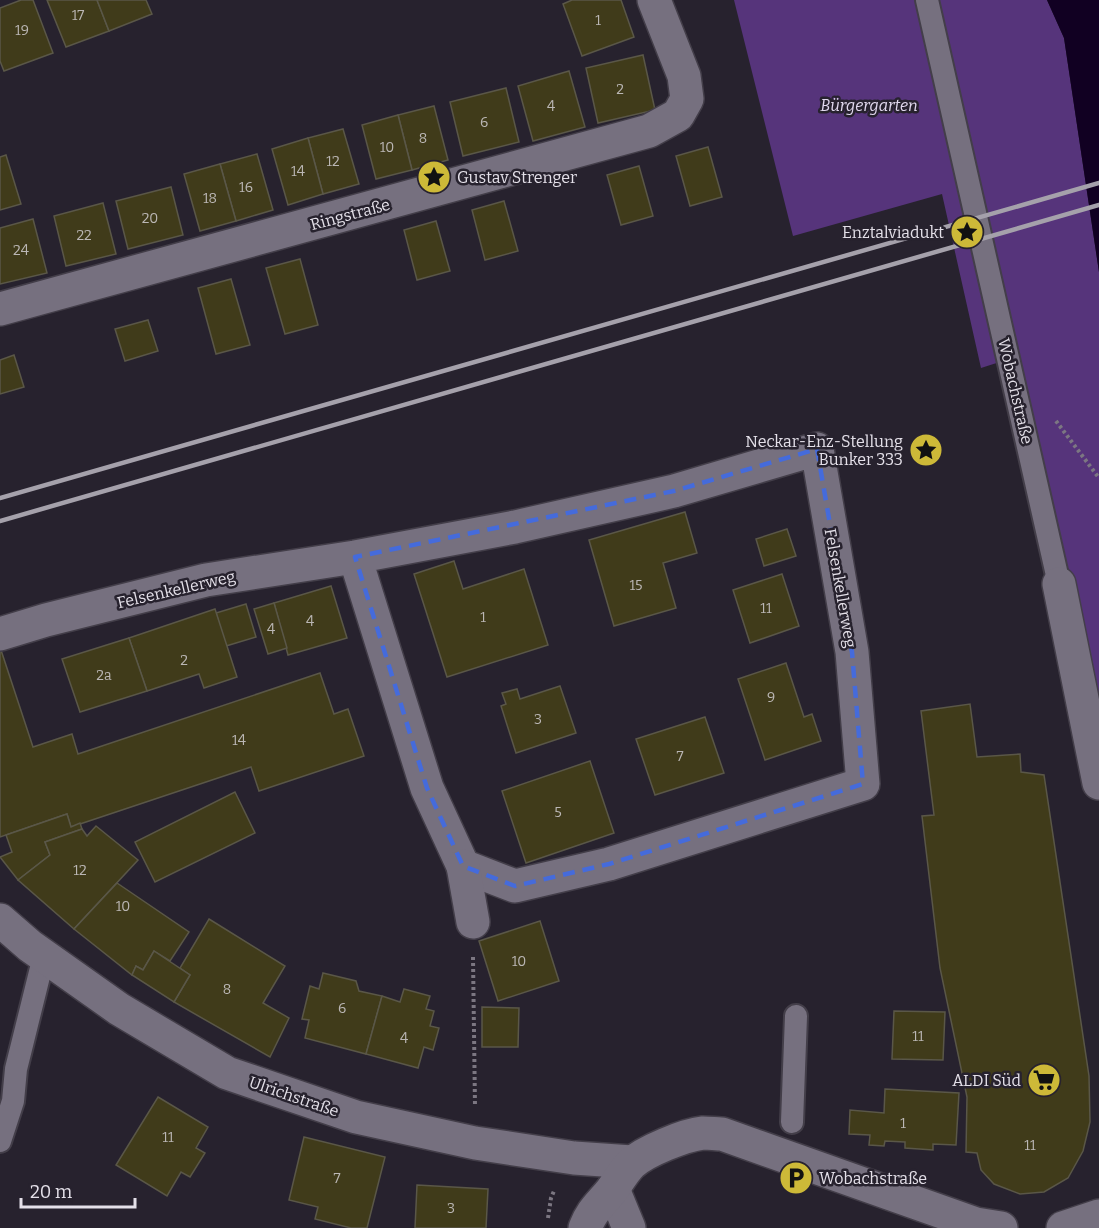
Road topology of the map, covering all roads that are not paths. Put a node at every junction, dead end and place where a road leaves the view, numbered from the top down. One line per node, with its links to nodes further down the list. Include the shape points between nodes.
1 (654, 0): 3 (street, Ringstraße, via 684,76 687,99 678,115 649,131)
2 (927, 0): 5 (lane, Wobachstraße)
3 (0, 309)
4 (355, 557): 6 (street, Felsenkellerweg, via 206,580); 8 (street, via 427,788); 8 (street, Felsenkellerweg, via 515,527 674,491 817,449 852,652 863,784 609,864 515,886)
5 (1059, 584): 7 (street, Wobachstraße)
6 (0, 634)
7 (1099, 783)
8 (463, 866): 10 (street)
9 (0, 920): 11 (street, Ulrichstraße)
10 (473, 922)
11 (44, 956): 14 (lane, via 16,1069 13,1101); 15 (street, Ulrichstraße, via 119,1009 227,1073 356,1117 475,1143)
12 (796, 1016): 13 (lane)
13 (792, 1122)
14 (0, 1141)
15 (632, 1162): 16 (street); 20 (street, via 683,1138 702,1133 722,1134 976,1224)
16 (613, 1189): 18 (street, via 590,1215); 19 (street)
17 (1099, 1216): 21 (street)
18 (585, 1228)
19 (629, 1228)
20 (1001, 1228)
21 (1063, 1228)

